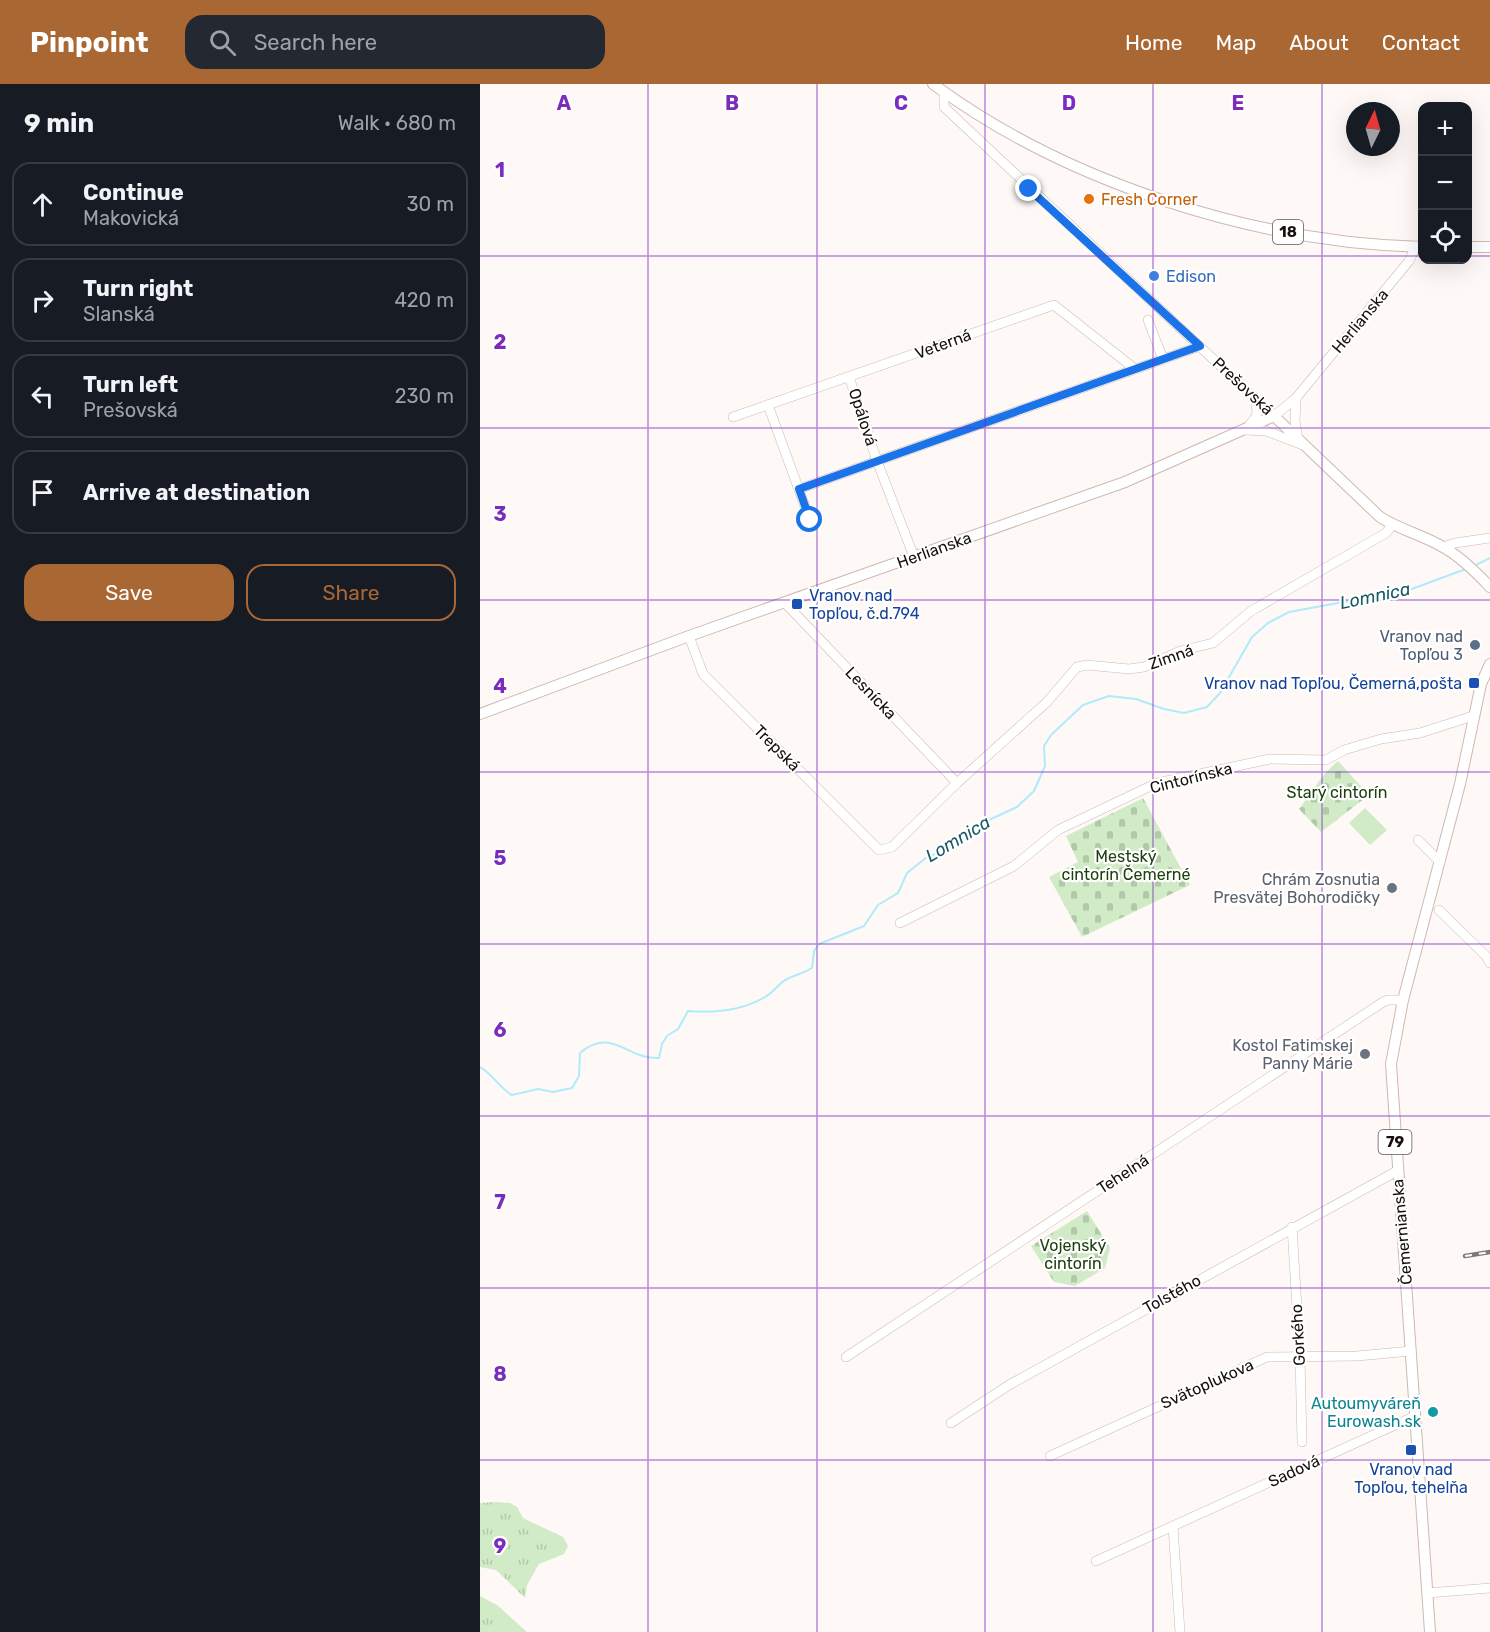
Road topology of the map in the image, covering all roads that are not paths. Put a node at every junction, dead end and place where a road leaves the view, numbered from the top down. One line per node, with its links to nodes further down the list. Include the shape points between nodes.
1 (933, 84): 2 (main road, 18)
2 (944, 92): 4 (main road, 18, via 1047,152 1163,200 1297,234); 8 (street, Prešovská, via 944,107)
3 (1490, 246): 6 (main road)
4 (1418, 247)
5 (1418, 248): 12 (street, Herlianska)
6 (1472, 248)
7 (1148, 320): 9 (street)
8 (1200, 346): 9 (street); 13 (street, Prešovská)
9 (1163, 359): 10 (street)
10 (1135, 369): 11 (street, Veterná, via 1054,304); 19 (street)
11 (849, 377): 14 (street, Veterná); 19 (street, Opálová)
12 (1296, 398): 15 (street, Herlianska); 18 (street)
13 (1256, 399): 15 (street, Prešovská); 17 (street, via 1257,414)
14 (768, 405): 16 (street, Veterná); 20 (street)
15 (1274, 416): 17 (main road, Herlianska); 18 (main road, Prešovská)
16 (733, 417)
17 (1244, 428): 18 (street); 25 (main road, Herlianska, via 1125,482)
18 (1300, 442): 22 (main road, Prešovská)
19 (877, 461): 20 (street); 25 (street, Opálová)
20 (799, 489): 21 (street)
21 (810, 520)
22 (1392, 525): 24 (main road, Prešovská); 32 (street, Zimná, via 1251,611 1213,643 1129,669 1077,667 1047,702)
23 (1490, 538): 24 (street)
24 (1443, 547): 26 (main road, Prešovská)
25 (914, 557): 27 (main road, Herlianska)
26 (1490, 587)
27 (785, 603): 28 (main road, Herlianska); 32 (street, Lesnícka)
28 (689, 636): 30 (main road, Herlianska); 34 (street, Trepská, via 703,674)
29 (1490, 664): 31 (main road, Čemernianska / 79)
30 (480, 714)
31 (1473, 716): 35 (main road, Čemernianska / 79); 37 (street, Cintorínska, via 1420,734 1381,738 1326,760 1270,759 1157,783 1058,830 1014,866)
32 (957, 783): 34 (street, Zimná, via 892,847)
33 (1418, 840): 35 (street)
34 (879, 850)
35 (1440, 862): 39 (main road, Čemernianska / 79)
36 (1439, 910): 38 (street)
37 (900, 923)
38 (1490, 963)
39 (1402, 1000): 40 (main road, Čemernianska / 79, via 1391,1064); 43 (street, Tehelná, via 1383,1002)
40 (1397, 1171): 41 (street, Tolstého); 42 (main road, Čemernianska / 79)
41 (1293, 1227): 44 (street, Gorkého); 46 (street, Tolstého, via 1009,1385)
42 (1411, 1352): 44 (street, Svätoplukova); 45 (main road, Čemernianska / 79)
43 (846, 1357)
44 (1300, 1357): 47 (street, Gorkého); 48 (street, Svätoplukova, via 1267,1357)
45 (1415, 1416): 49 (street, Sadová); 52 (main road, Čemernianska / 79)
46 (951, 1423)
47 (1302, 1442)
48 (1050, 1456)
49 (1173, 1527): 50 (street, Sadová); 53 (street)
50 (1096, 1561)
51 (1490, 1588): 52 (street)
52 (1428, 1593): 54 (main road, Čemernianska / 79)
53 (1180, 1632)
54 (1430, 1632)

